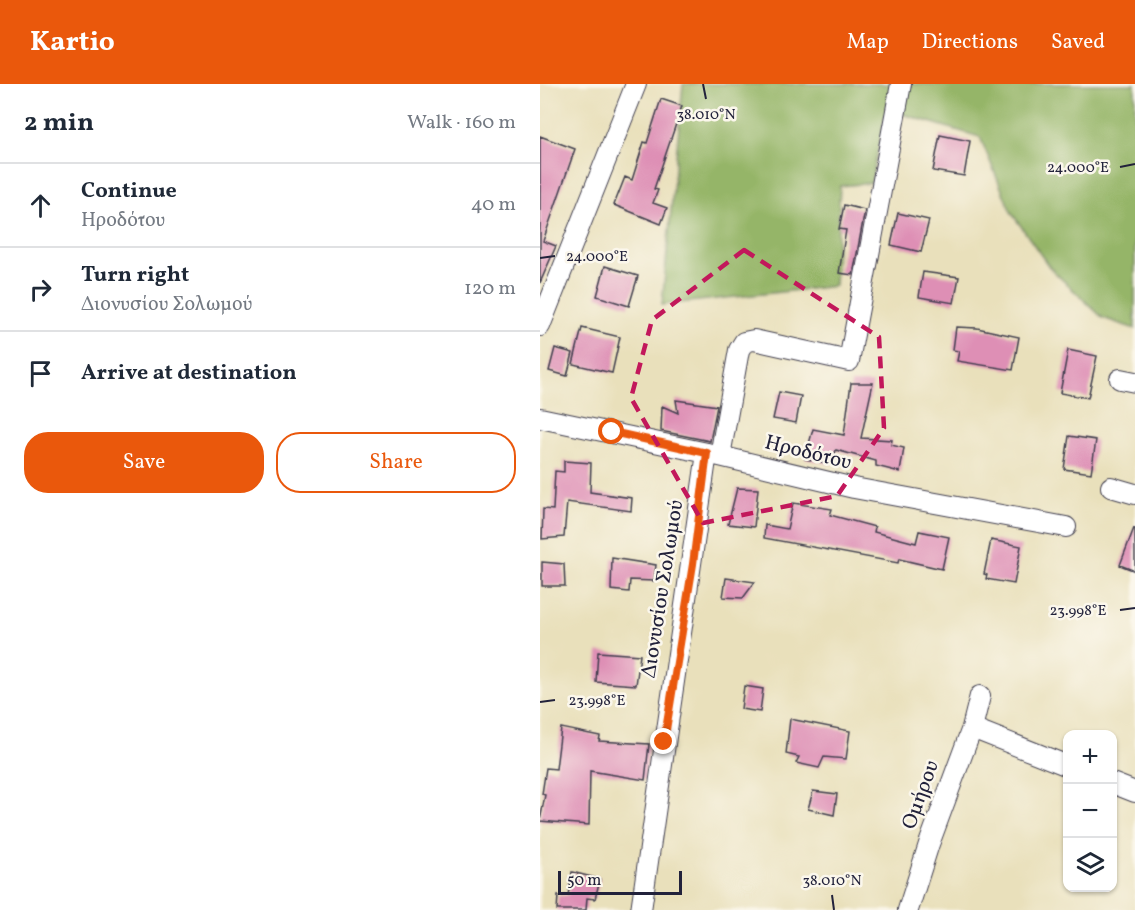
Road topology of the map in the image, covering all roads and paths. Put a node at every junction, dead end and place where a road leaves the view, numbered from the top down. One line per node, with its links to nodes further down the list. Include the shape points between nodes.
1 (636, 84): 3 (street)
2 (901, 84): 5 (street, Διονυσίου Σολωμού, via 849,361 754,340 744,342)
3 (540, 326)
4 (540, 418): 5 (street, Ηροδότου)
5 (713, 454): 8 (street, Ηροδότου, via 854,488); 14 (street, Διονυσίου Σολωμού)
6 (1111, 487): 7 (street)
7 (1135, 494)
8 (1066, 527)
9 (980, 696): 10 (street, Ομήρου)
10 (972, 728): 11 (street); 15 (street, Ομήρου)
11 (1063, 764)
12 (1115, 784): 13 (street)
13 (1135, 792)
14 (641, 910)
15 (908, 910)

